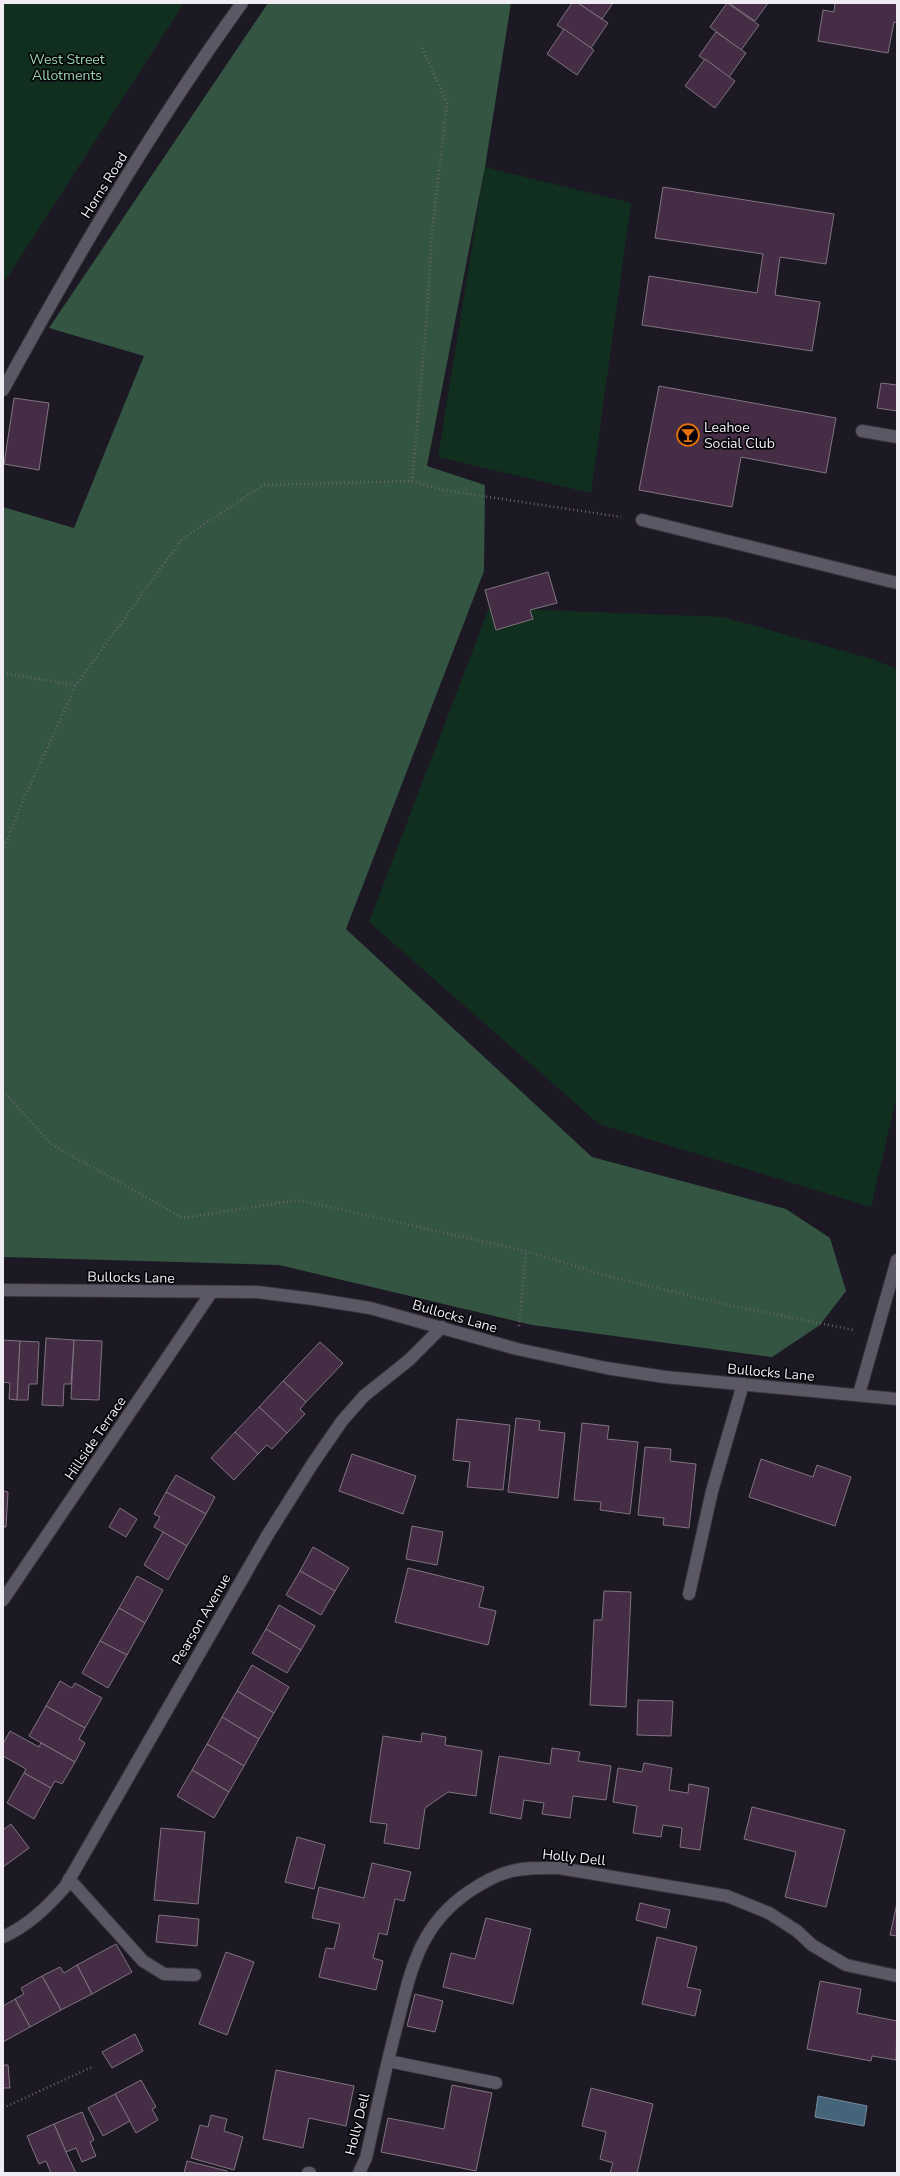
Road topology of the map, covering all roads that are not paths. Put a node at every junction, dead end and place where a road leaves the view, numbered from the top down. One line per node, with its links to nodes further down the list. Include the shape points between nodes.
1 (242, 3): 2 (street, Horns Road, via 194,70 66,275)
2 (3, 390)
3 (862, 431): 4 (street)
4 (897, 437)
5 (642, 520): 6 (street)
6 (897, 582)
7 (897, 1260): 12 (street)
8 (3, 1290): 9 (street, Bullocks Lane)
9 (212, 1293): 10 (street, Bullocks Lane, via 257,1292 313,1299 370,1308); 15 (street, Hillside Terrace)
10 (442, 1327): 11 (street, Bullocks Lane, via 517,1349 606,1368 665,1377); 16 (street, Pearson Avenue, via 409,1360 364,1396 342,1421 313,1463 267,1536)
11 (743, 1384): 12 (street, Bullocks Lane); 14 (street, via 712,1491)
12 (859, 1394): 13 (street, Bullocks Lane)
13 (897, 1399)
14 (689, 1594)
15 (3, 1600)
16 (69, 1879): 17 (street, Pearson Avenue, via 43,1912 22,1928); 18 (street, via 143,1961 164,1974)
17 (3, 1937)
18 (194, 1975)
19 (897, 1976): 20 (street, Holly Dell, via 846,1966 769,1913 727,1896 559,1868 533,1868 508,1872 485,1881 459,1898 436,1920 411,1970)
20 (388, 2061): 21 (street); 22 (street, Holly Dell, via 366,2158)
21 (496, 2083)
22 (359, 2173)

